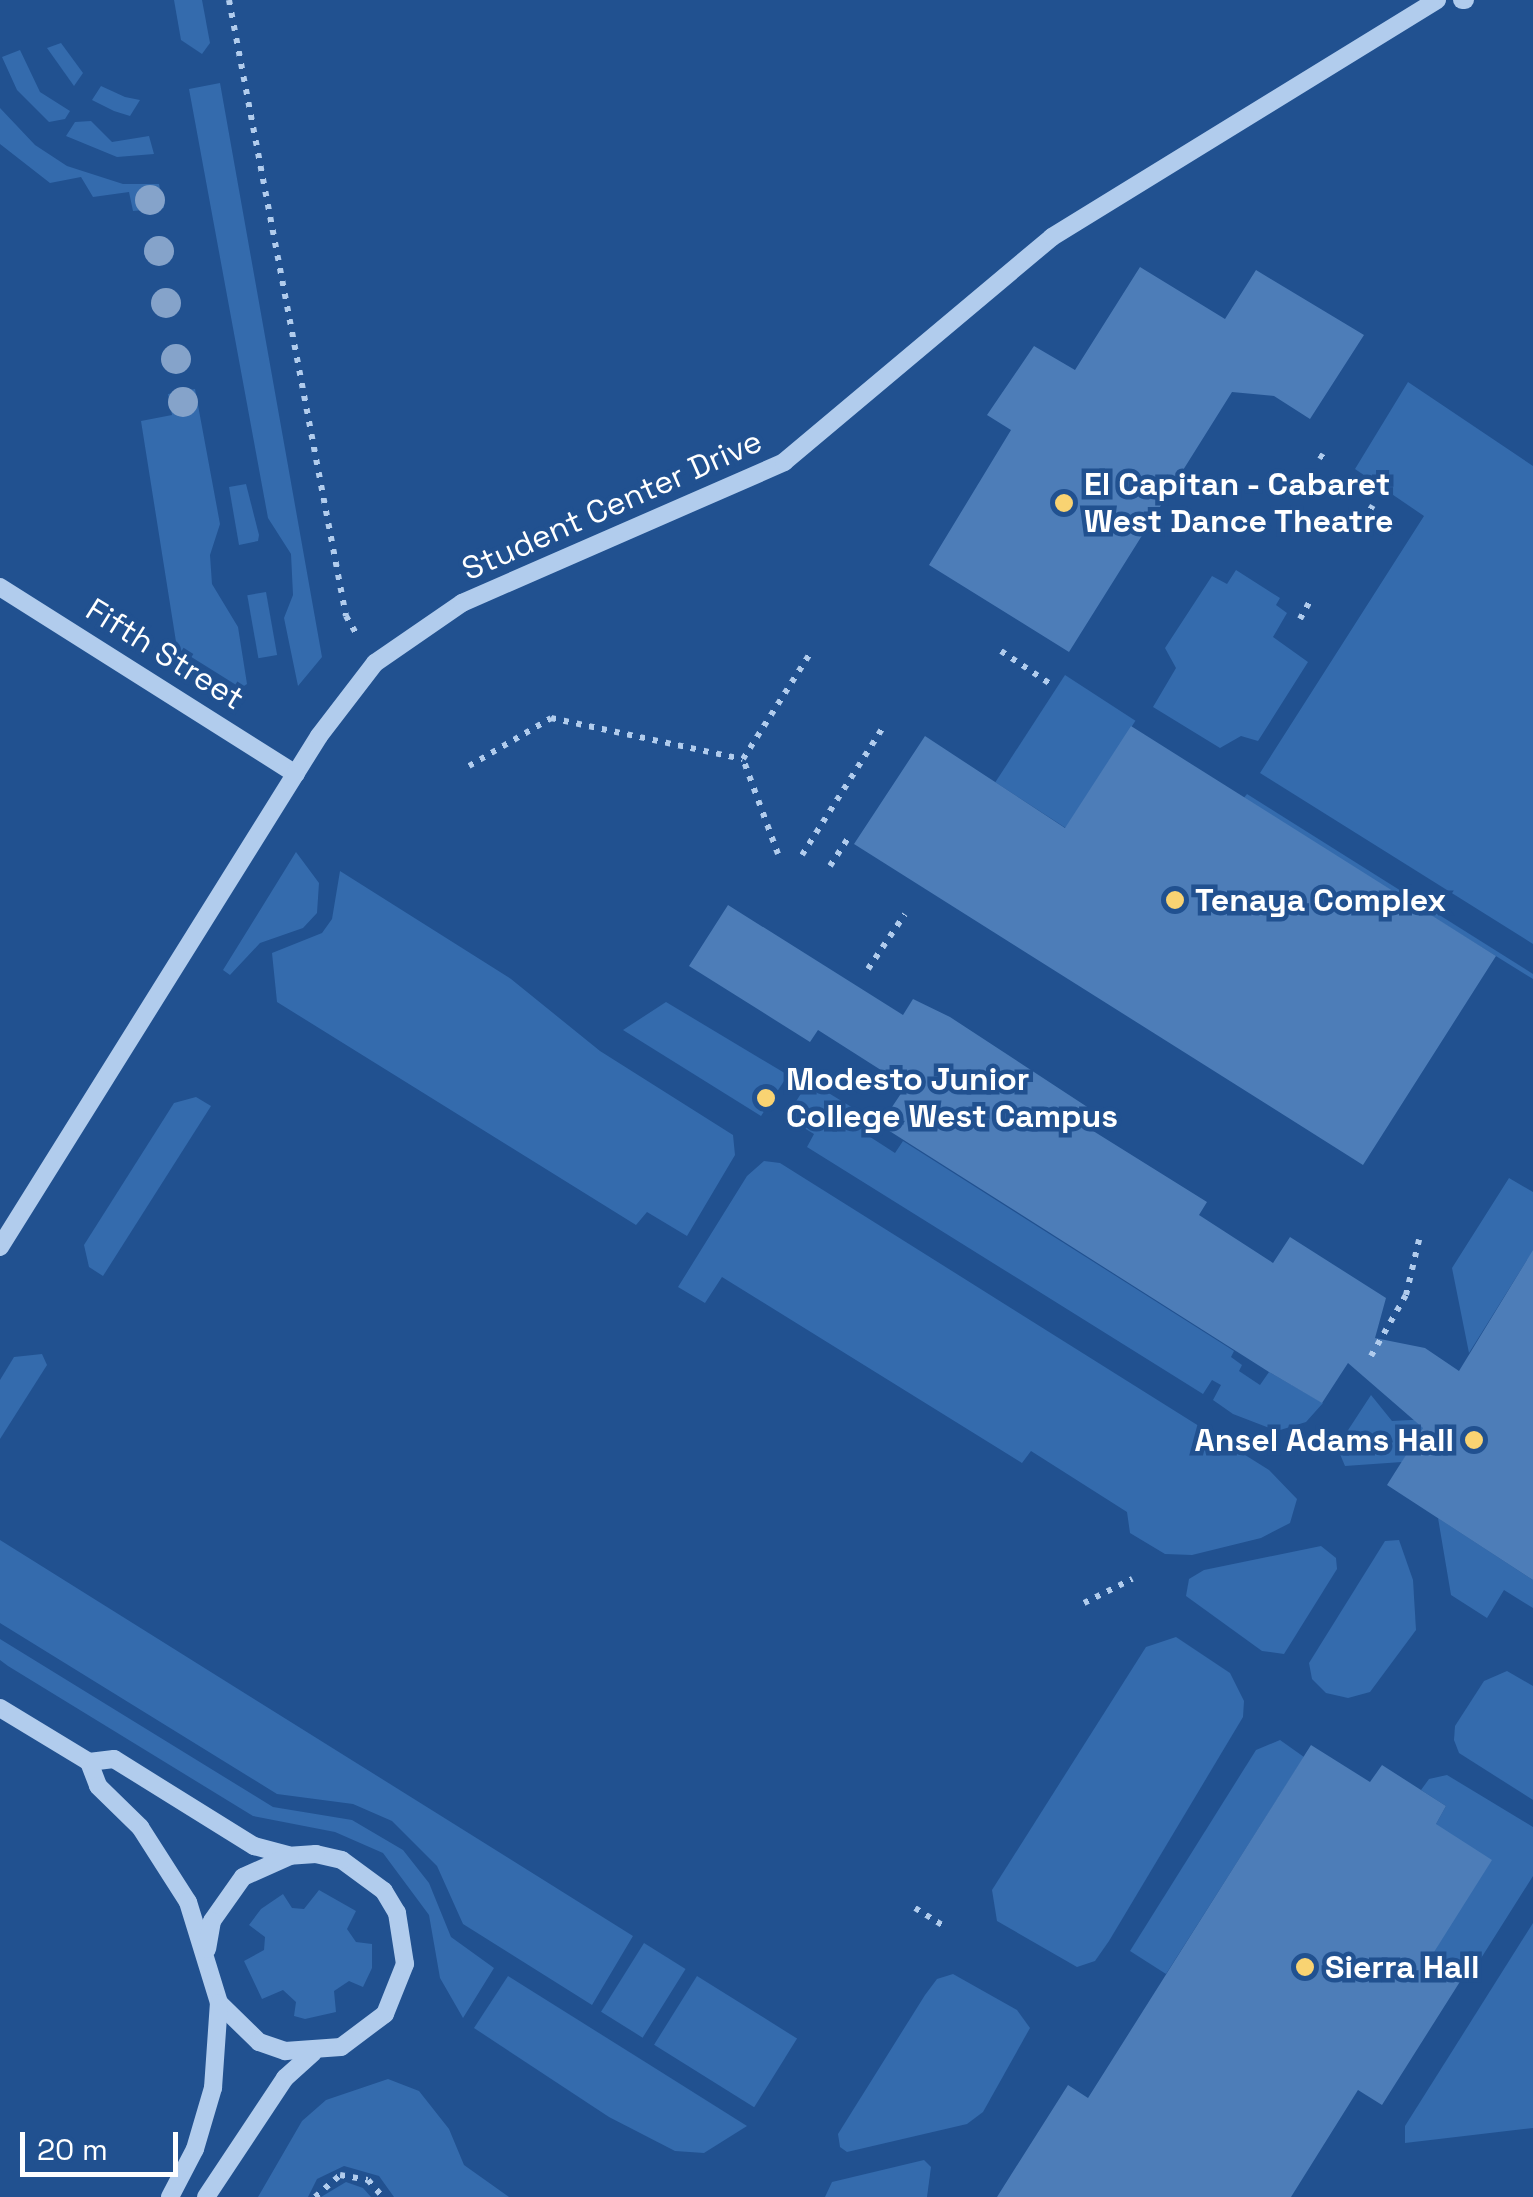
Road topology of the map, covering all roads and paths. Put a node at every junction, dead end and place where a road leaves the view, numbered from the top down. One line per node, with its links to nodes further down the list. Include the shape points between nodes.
1 (230, 0): 12 (path, via 346,616)
2 (1436, 0): 12 (street, Student Center Drive, via 1052,237 784,462 462,604)
3 (1319, 455): 4 (path)
4 (1330, 462)
5 (1373, 504): 6 (path)
6 (1364, 520)
7 (0, 587): 17 (street, Fifth Street)
8 (1310, 601): 9 (path)
9 (1300, 619)
10 (1000, 651): 13 (path)
11 (811, 652): 15 (path)
12 (375, 664): 17 (street, Student Center Drive)
13 (1049, 683)
14 (882, 728): 20 (path)
15 (743, 759): 16 (path, via 550,718); 19 (path)
16 (469, 766)
17 (296, 774): 25 (street, Student Center Drive)
18 (851, 834): 21 (path)
19 (778, 854)
20 (802, 855)
21 (830, 866)
22 (905, 914): 23 (path)
23 (868, 969)
24 (1420, 1240): 26 (path, via 1406,1295)
25 (0, 1247)
26 (1371, 1356)
27 (1132, 1579): 28 (path)
28 (1084, 1602)
29 (0, 1708): 30 (street)
30 (89, 1762): 31 (street, via 114,1760 254,1846); 34 (street, via 98,1786 163,1859)
31 (290, 1856): 34 (street, via 243,1877 226,1896); 36 (street, via 316,1854 365,1873 397,1913 404,1938 400,1989 386,2014 341,2047)
32 (915, 1908): 33 (path)
33 (942, 1925)
34 (207, 1948): 35 (street)
35 (220, 2003): 36 (street, via 260,2042); 38 (street, via 213,2088 195,2149)
36 (314, 2053): 37 (street, via 285,2078)
37 (220, 2175): 39 (street); 40 (street)
38 (170, 2197)
39 (206, 2197)
40 (215, 2197)
41 (315, 2197): 42 (path, via 340,2174 368,2180)
42 (383, 2197)

